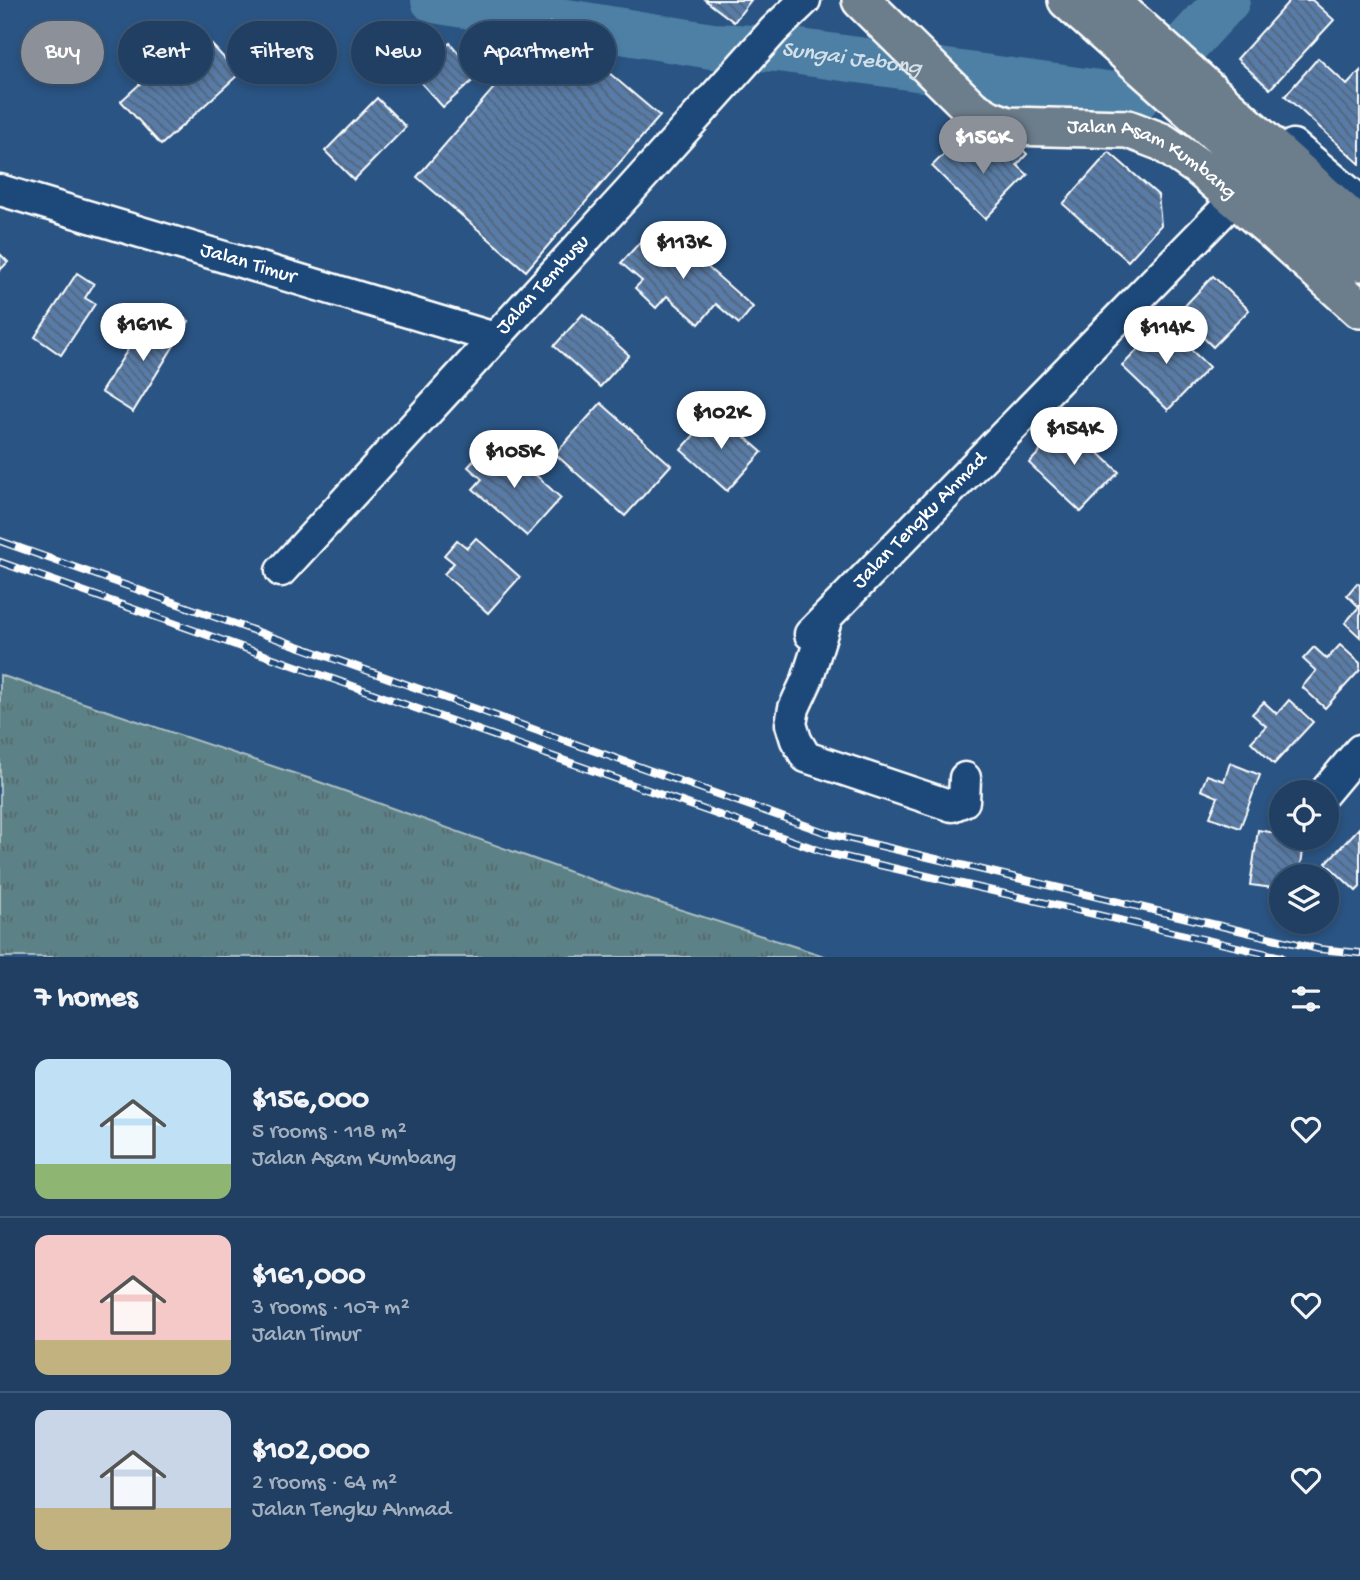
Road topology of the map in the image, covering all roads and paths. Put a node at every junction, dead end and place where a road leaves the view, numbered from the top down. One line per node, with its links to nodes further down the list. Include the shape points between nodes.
1 (805, 0): 15 (street, Jalan Tembusu)
2 (861, 0): 10 (main road, Jalan Asam Kumbang, via 972,109 989,119 1008,126 1128,129 1145,134 1200,169)
3 (1067, 0): 5 (main road, Jalan Asam Kumbang)
4 (1109, 0): 5 (main road, Jalan Asam Kumbang)
5 (1145, 51): 6 (main road, Jalan Asam Kumbang)
6 (1188, 90): 7 (main road, Jalan Asam Kumbang); 9 (main road, Jalan Asam Kumbang)
7 (1223, 104): 9 (main road, Jalan Asam Kumbang); 11 (street, Jalan Asam Kumbang, via 1249,111 1266,123)
8 (0, 190): 15 (street, Jalan Timur)
9 (1297, 190): 12 (main road, Jalan Asam Kumbang); 13 (main road, Jalan Asam Kumbang)
10 (1235, 199): 14 (main road, Jalan Asam Kumbang); 18 (street, Jalan Tengku Ahmad, via 818,625 807,680 791,724 806,757 952,806 964,801)
11 (1360, 201)
12 (1360, 226)
13 (1360, 262)
14 (1360, 309)
15 (495, 338): 16 (street, Jalan Tembusu)
16 (281, 571)
17 (1360, 750): 19 (street)
18 (965, 779)
19 (1335, 780)

